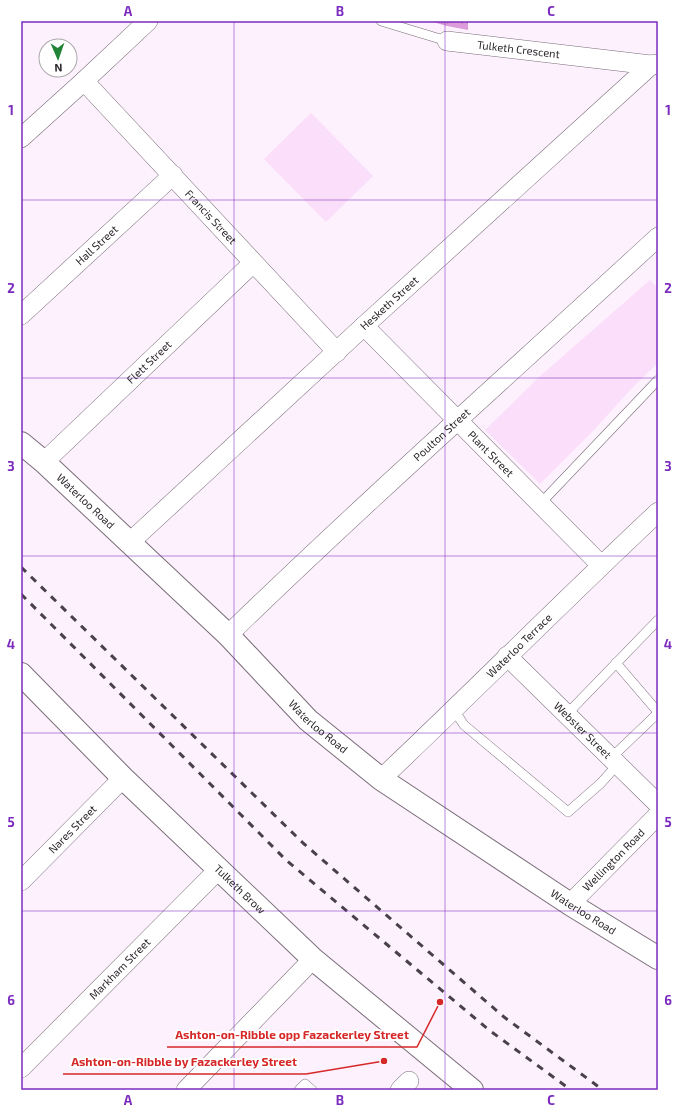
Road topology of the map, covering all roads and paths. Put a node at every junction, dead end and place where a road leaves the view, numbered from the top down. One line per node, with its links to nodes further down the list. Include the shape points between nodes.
1 (148, 21): 5 (street)
2 (381, 21): 3 (lane, Tulketh Crescent)
3 (447, 41): 4 (street, Tulketh Crescent)
4 (654, 64): 11 (street, Hesketh Street)
5 (84, 81): 6 (street); 7 (street, Francis Street)
6 (21, 138)
7 (172, 175): 9 (street, Francis Street); 10 (street, Hall Street)
8 (658, 237): 14 (street, Poulton Street)
9 (253, 262): 12 (street, Francis Street); 16 (street, Flett Street)
10 (21, 315)
11 (364, 326): 12 (street, Hesketh Street); 14 (street, Plant Street)
12 (337, 352): 19 (street, Hesketh Street)
13 (658, 380): 17 (lane)
14 (457, 421): 17 (street, Plant Street); 22 (street, Poulton Street)
15 (21, 443): 16 (street, Waterloo Road)
16 (44, 462): 19 (street, Waterloo Road)
17 (540, 504): 20 (street, Plant Street)
18 (658, 512): 20 (street, Waterloo Terrace)
19 (129, 543): 22 (street, Waterloo Road)
20 (601, 565): 23 (street, Waterloo Terrace)
21 (658, 620): 24 (lane)
22 (228, 635): 31 (street, Waterloo Road, via 308,720)
23 (507, 656): 26 (street, Waterloo Terrace); 28 (street, Webster Street)
24 (616, 663): 27 (lane); 28 (lane)
25 (24, 682): 30 (street, Tulketh Brow)
26 (454, 710): 29 (lane, via 464,725 568,812 601,783); 31 (street, Waterloo Terrace)
27 (658, 712): 29 (lane)
28 (566, 715): 29 (street, Webster Street)
29 (614, 761): 32 (street, Webster Street)
30 (124, 778): 34 (street, Tulketh Brow); 35 (street, Nares Street)
31 (381, 779): 36 (street, Waterloo Road)
32 (658, 804)
33 (658, 815): 36 (street, Wellington Road)
34 (218, 870): 38 (street, Tulketh Brow); 39 (street, Markham Street)
35 (21, 881)
36 (570, 904): 37 (street, Waterloo Road)
37 (658, 958)
38 (312, 959): 40 (street); 43 (street, Tulketh Brow)
39 (21, 1068)
40 (186, 1090)
41 (299, 1090): 42 (lane, via 305,1084)
42 (312, 1090)
43 (472, 1090)

